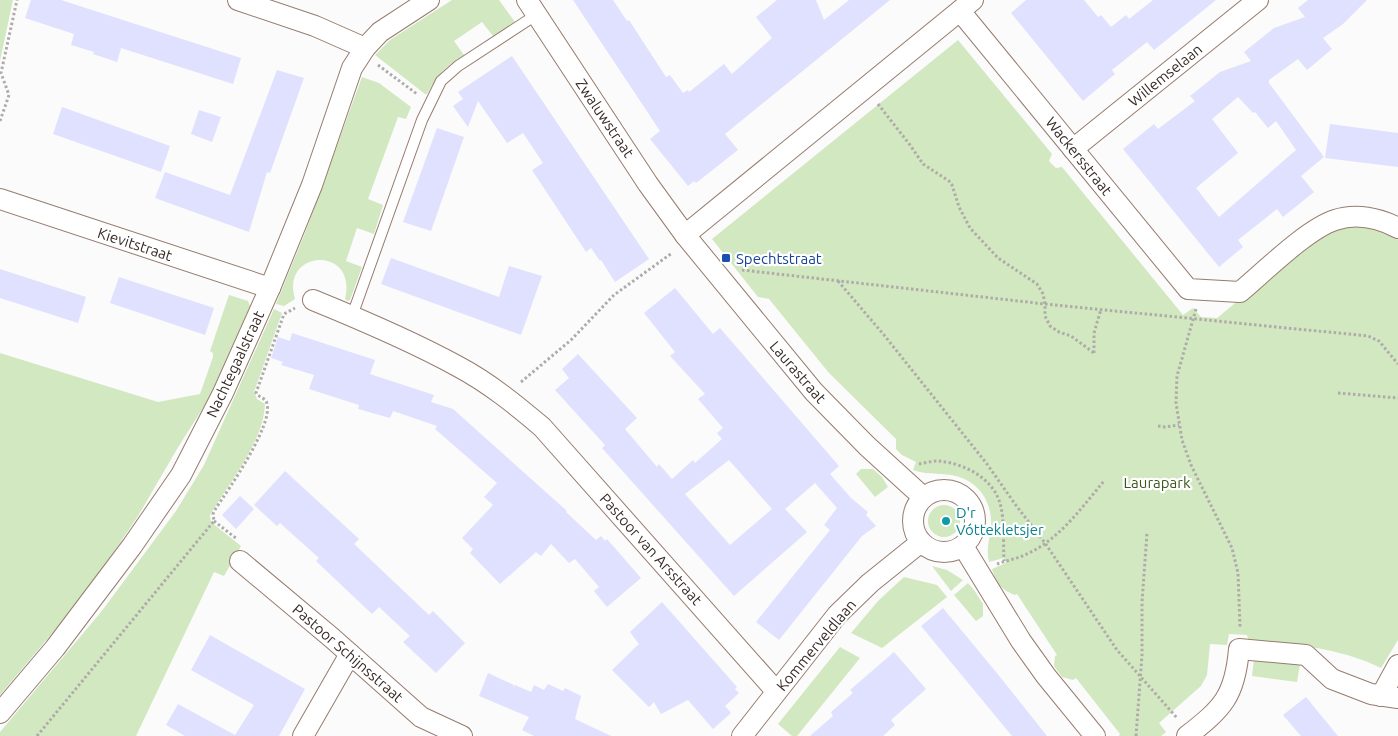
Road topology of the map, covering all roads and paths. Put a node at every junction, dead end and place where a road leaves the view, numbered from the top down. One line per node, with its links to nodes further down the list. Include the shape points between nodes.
1 (17, 0): 10 (path, via 1,73 9,95)
2 (238, 0): 7 (street, via 315,26)
3 (429, 0): 7 (street, Nachtegaalstraat, via 380,32)
4 (1258, 0): 11 (street, Willemselaan)
5 (967, 5): 8 (street); 11 (street, Wackersstraat)
6 (531, 7): 9 (lane, via 448,73); 14 (street, Zwaluwstraat, via 648,184)
7 (364, 48): 9 (path, via 372,60); 17 (street, Nachtegaalstraat, via 352,68 312,185)
8 (865, 88): 14 (street); 20 (path, via 923,164 949,181 970,228 998,258 1037,284)
9 (429, 104): 23 (lane)
10 (0, 121)
11 (1073, 149): 18 (street, Wackersstraat, via 1188,289)
12 (0, 199): 17 (street, Kievitstraat)
13 (1398, 228): 18 (street, Wackersstraat, via 1378,219 1349,217 1335,220 1294,246 1240,292)
14 (680, 243): 27 (path, via 614,295 571,340); 31 (street, Laurastraat, via 814,392)
15 (735, 269): 16 (path)
16 (837, 281): 20 (path); 37 (path, via 951,417)
17 (270, 288): 48 (street, Nachtegaalstraat, via 227,386 181,475 55,648)
18 (1203, 290): 24 (path)
19 (312, 300): 23 (street)
20 (1045, 304): 21 (path); 21 (path, via 1045,316 1050,326 1094,353 1094,333)
21 (1101, 309): 24 (path)
22 (289, 311): 34 (path, via 284,314 256,393 266,400 268,410 262,432 216,508)
23 (352, 316): 27 (street, via 460,367)
24 (1194, 319): 25 (path, via 1368,336 1379,341); 29 (path, via 1176,376)
25 (1398, 364)
26 (1338, 393): 28 (path)
27 (505, 396): 46 (street, Pastoor van Arsstraat, via 542,427)
28 (1398, 398)
29 (1179, 425): 30 (path); 42 (path, via 1190,465 1235,561 1240,597)
30 (1158, 426)
31 (900, 477): 33 (street, Laurastraat); 40 (path, via 914,465 936,461 951,463 981,476 1000,502)
32 (1104, 480): 37 (path, via 1070,521)
33 (923, 497): 36 (street, via 912,519 914,531); 38 (street, via 935,491 949,490 968,501 975,522 972,535)
34 (214, 521): 39 (path, via 240,542); 50 (path)
35 (1147, 533): 45 (path)
36 (921, 542): 38 (street, via 939,552); 46 (street, Kommerveldlaan, via 870,583 837,615)
37 (1046, 543): 40 (path); 45 (path, via 1116,650)
38 (963, 546): 41 (street)
39 (240, 561): 43 (street, Pastoor Schijnsstraat)
40 (1004, 561): 41 (path)
41 (978, 572): 54 (street, via 1041,669)
42 (1239, 649): 47 (street, via 1306,655 1332,680 1363,692); 49 (street, via 1237,670 1227,698)
43 (350, 654): 51 (street); 52 (street, Pastoor Schijnsstraat, via 421,717)
44 (1398, 665): 47 (street)
45 (1139, 675): 49 (path); 55 (path)
46 (776, 691): 53 (street, Kommerveldlaan)
47 (1389, 697)
48 (0, 713)
49 (1189, 735)
50 (38, 736)
51 (303, 736)
52 (462, 736)
53 (742, 736)
54 (1096, 736)
55 (1136, 736)

